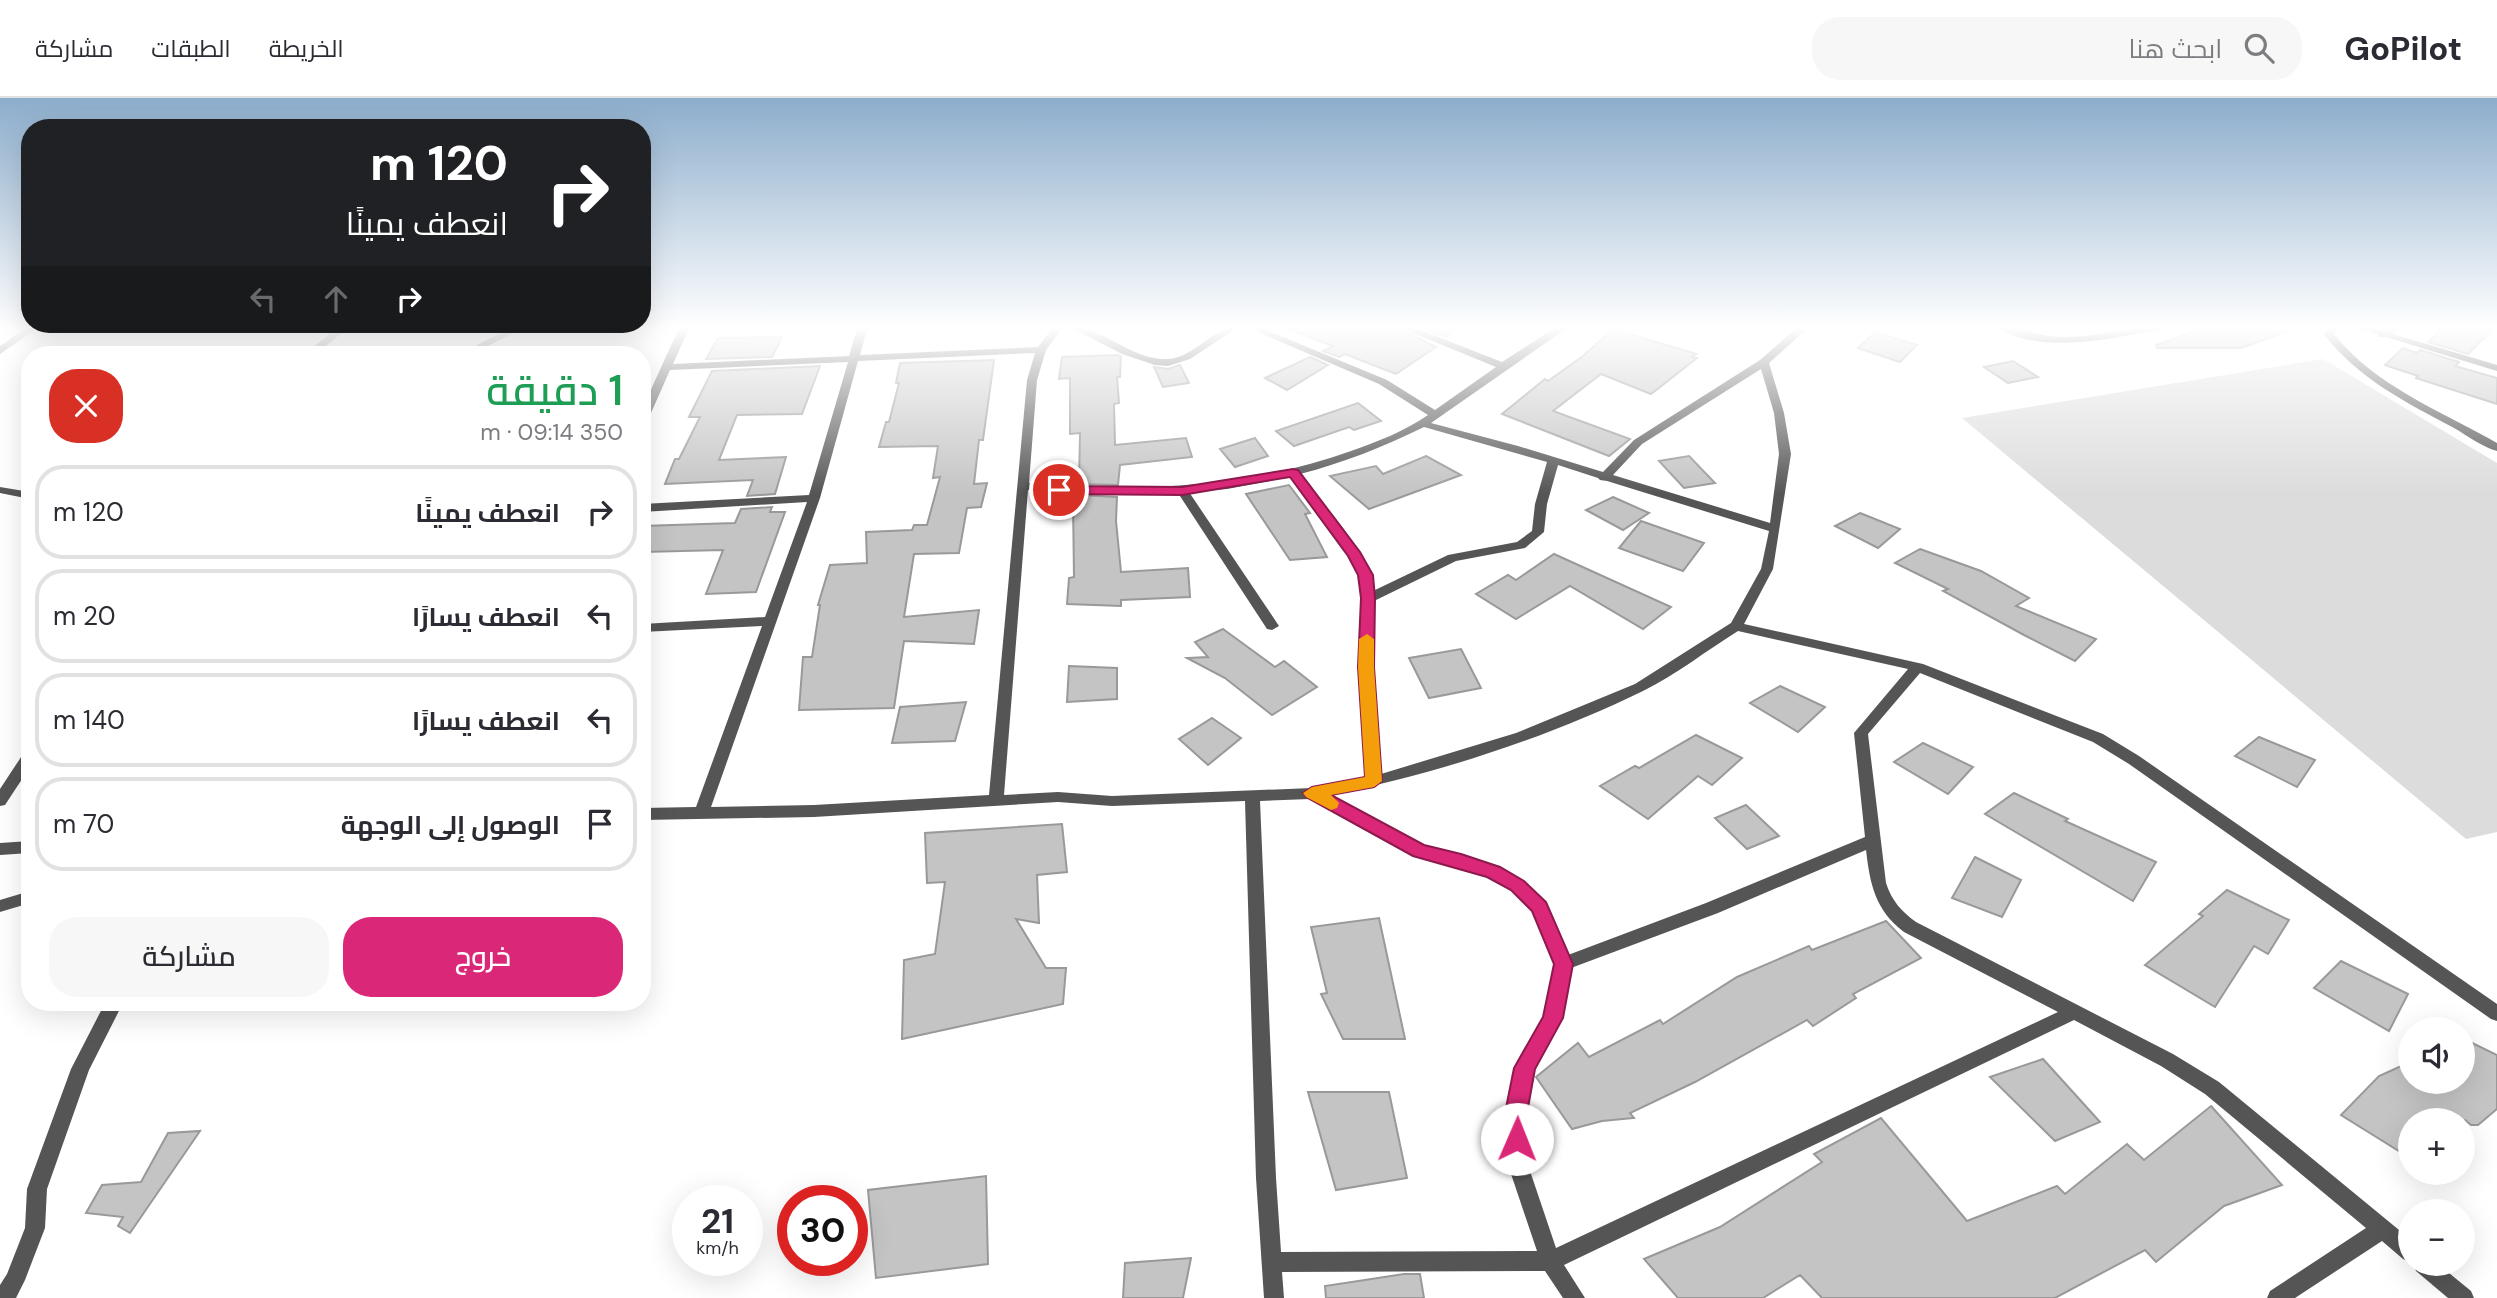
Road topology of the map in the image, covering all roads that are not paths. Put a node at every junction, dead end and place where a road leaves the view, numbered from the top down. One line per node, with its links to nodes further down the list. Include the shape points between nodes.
1 (845, 382): 18 (street)
2 (1032, 382): 14 (street)
3 (1381, 382): 8 (street)
4 (1480, 382): 8 (street)
5 (1733, 382): 13 (street, via 1639,442)
6 (1770, 382): 20 (street, via 1785,454)
7 (2384, 382): 10 (street)
8 (1434, 414): 9 (street)
9 (1423, 424): 11 (street); 12 (street, via 1357,454)
10 (2496, 446)
11 (1553, 461): 13 (street); 21 (street, via 1538,532 1521,545 1452,558)
12 (1293, 473): 16 (street); 21 (street, via 1355,555 1366,575)
13 (1605, 478): 20 (street)
14 (1023, 486): 16 (street); 31 (street)
15 (0, 490): 17 (street)
16 (1182, 491): 23 (street)
17 (21, 494)
18 (814, 498): 19 (street); 22 (street)
19 (651, 507)
20 (1775, 529): 24 (street, via 1767,569)
21 (1368, 598): 28 (street, via 1366,667)
22 (770, 621): 25 (street); 33 (street)
23 (1272, 626)
24 (1737, 626): 26 (street); 28 (street, via 1640,687 1521,737)
25 (651, 628)
26 (1917, 667): 35 (street, via 1861,733); 43 (street, via 2098,738)
27 (21, 769): 32 (street)
28 (1374, 781): 29 (street)
29 (1312, 793): 30 (street); 40 (street, via 1419,851 1461,860 1518,886 1539,907)
30 (1252, 796): 31 (street); 47 (street)
31 (996, 800): 33 (street, via 814,811)
32 (0, 801)
33 (702, 812): 34 (street)
34 (651, 814)
35 (1872, 841): 40 (street); 42 (street, via 1883,903 1893,916)
36 (21, 848): 37 (street)
37 (0, 849)
38 (21, 900): 39 (street)
39 (0, 906)
40 (1563, 964): 46 (street, via 1553,1018 1525,1068 1516,1113 1518,1166)
41 (110, 1011): 49 (street, via 80,1069 37,1189 35,1228)
42 (2075, 1012): 44 (street, via 2212,1088); 46 (street)
43 (2497, 1014)
44 (2383, 1229): 45 (street); 52 (street)
45 (2398, 1242)
46 (1550, 1261): 47 (street); 51 (street)
47 (1270, 1262): 50 (street)
48 (2437, 1276): 53 (street)
49 (4, 1298)
50 (1274, 1298)
51 (1575, 1298)
52 (2277, 1298)
53 (2464, 1298)

